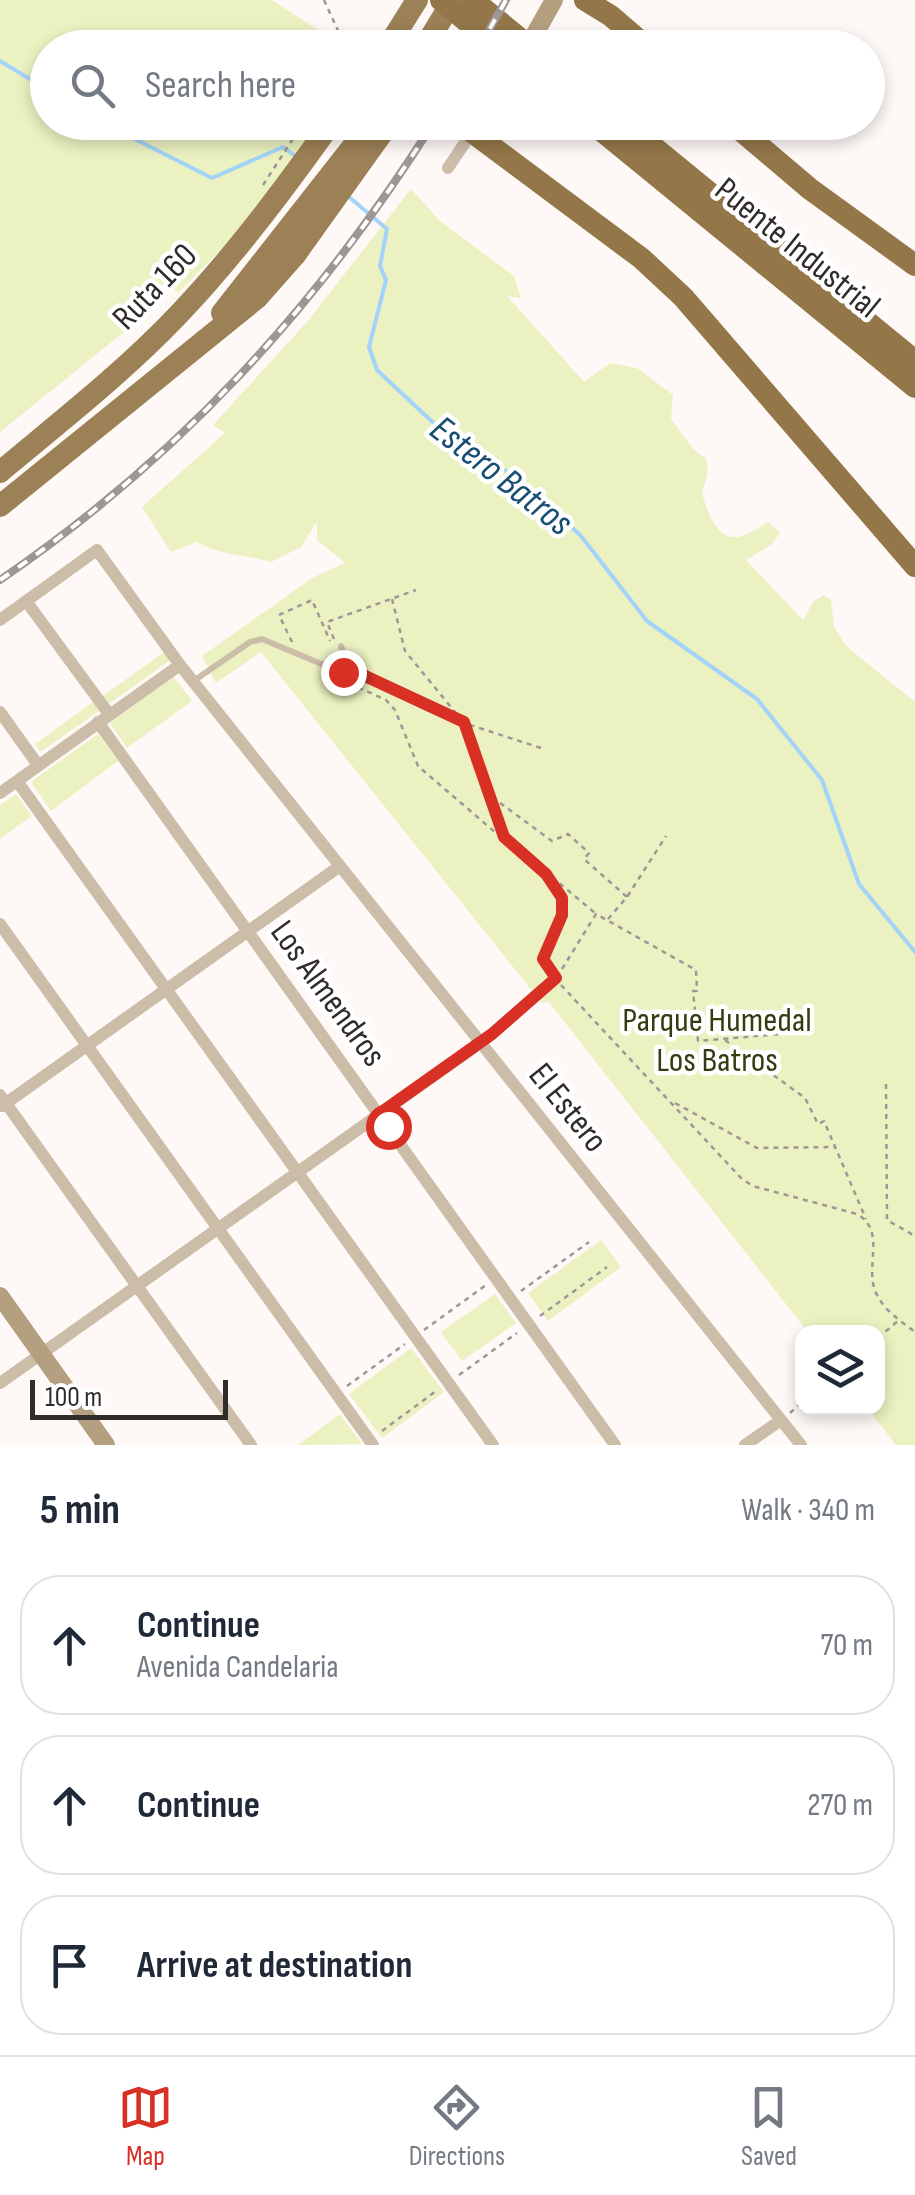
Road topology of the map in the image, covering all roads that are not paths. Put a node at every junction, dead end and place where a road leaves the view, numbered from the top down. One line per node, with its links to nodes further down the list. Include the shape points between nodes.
1 (417, 0): 9 (highway)
2 (441, 0): 12 (highway)
3 (456, 0): 10 (highway); 11 (highway)
4 (473, 0): 13 (highway)
5 (554, 0): 14 (main road)
6 (585, 0): 8 (highway)
7 (611, 0): 8 (highway)
8 (626, 28)
9 (398, 30)
10 (436, 30)
11 (444, 30)
12 (478, 30)
13 (508, 30)
14 (538, 30)
15 (306, 140): 28 (highway, Ruta 160, via 250,232 176,317)
16 (364, 140): 23 (highway, Ruta 160)
17 (373, 140): 23 (highway, Ruta 160)
18 (466, 140): 24 (street)
19 (491, 140): 30 (highway, via 684,297)
20 (613, 140): 27 (highway, Puente Industrial)
21 (645, 140): 26 (highway, Puente Industrial)
22 (752, 140): 25 (highway)
23 (355, 160): 29 (highway, Ruta 160, via 226,308 144,389)
24 (448, 168)
25 (915, 265)
26 (915, 360)
27 (915, 387)
28 (0, 472)
29 (0, 506)
30 (915, 566)
31 (26, 601): 32 (street); 34 (street, El Estero, via 97,550); 37 (street, Los Almendros)
32 (0, 620)
33 (341, 646): 35 (lane, via 350,669 343,672 256,640)
34 (180, 665): 35 (street, El Estero); 37 (street)
35 (194, 681): 41 (street, El Estero)
36 (0, 712): 38 (street)
37 (104, 718): 38 (street); 43 (street, Los Almendros)
38 (38, 766): 39 (street)
39 (17, 781): 40 (street); 45 (street)
40 (0, 793)
41 (340, 866): 43 (street); 46 (street, El Estero)
42 (0, 924): 47 (street)
43 (248, 931): 45 (street); 49 (street, Los Almendros)
44 (556, 978): 46 (lane)
45 (166, 989): 47 (street); 50 (street)
46 (480, 1043): 49 (street); 56 (street, El Estero)
47 (87, 1046): 48 (street); 51 (street)
48 (2, 1102): 52 (street)
49 (379, 1114): 50 (street); 61 (street, Los Almendros)
50 (297, 1173): 51 (street); 60 (street)
51 (218, 1228): 52 (street); 57 (street)
52 (137, 1286): 54 (street); 59 (street)
53 (0, 1296): 54 (main road)
54 (41, 1354): 55 (street); 58 (main road)
55 (0, 1383)
56 (781, 1420): 62 (street); 63 (street, El Estero)
57 (371, 1443)
58 (106, 1445)
59 (251, 1445)
60 (493, 1445)
61 (615, 1445)
62 (746, 1445)
63 (801, 1445)

